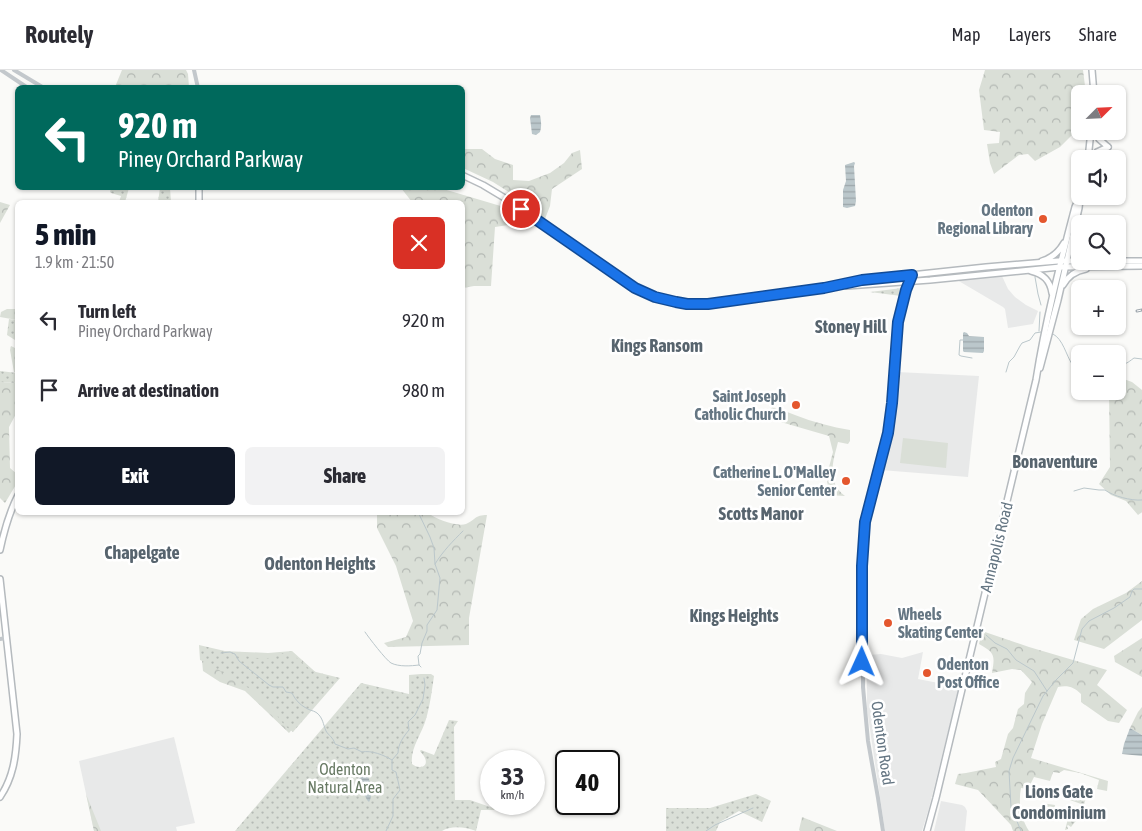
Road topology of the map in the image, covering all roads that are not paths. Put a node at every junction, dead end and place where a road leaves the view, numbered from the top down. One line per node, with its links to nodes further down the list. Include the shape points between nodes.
1 (1, 70): 5 (street)
2 (14, 70): 6 (street)
3 (194, 70): 7 (street)
4 (1092, 70): 8 (main road)
5 (24, 85)
6 (39, 85)
7 (197, 85)
8 (1093, 85)
9 (1100, 140): 10 (main road, via 1108,146)
10 (1101, 150)
11 (465, 176): 27 (main road, via 508,200 635,288 665,300 708,304)
12 (1075, 205): 13 (main road, Annapolis Road)
13 (1068, 233): 17 (main road, via 1055,255); 19 (main road, Annapolis Road)
14 (1071, 239): 19 (main road, Annapolis Road)
15 (1126, 261): 16 (main road)
16 (1142, 261)
17 (1034, 263): 19 (main road); 25 (main road)
18 (1071, 263): 19 (main road)
19 (1064, 264): 20 (main road); 23 (main road); 28 (main road, Annapolis Road)
20 (1071, 264)
21 (1126, 266): 22 (main road)
22 (1142, 266)
23 (1025, 269): 26 (main road); 28 (main road, via 1046,278)
24 (1080, 270): 28 (main road, via 1064,283)
25 (912, 275): 26 (street, Odenton Road); 27 (main road)
26 (909, 281): 27 (main road); 35 (street, Odenton Road, via 898,322 888,433 863,544 862,687)
27 (834, 286)
28 (1055, 299): 36 (main road, Annapolis Road)
29 (15, 502): 30 (main road)
30 (0, 550)
31 (0, 579): 32 (main road)
32 (6, 638): 33 (street); 34 (main road, via 4,645 17,734 11,774)
33 (0, 639)
34 (0, 797)
35 (883, 831)
36 (927, 831)

